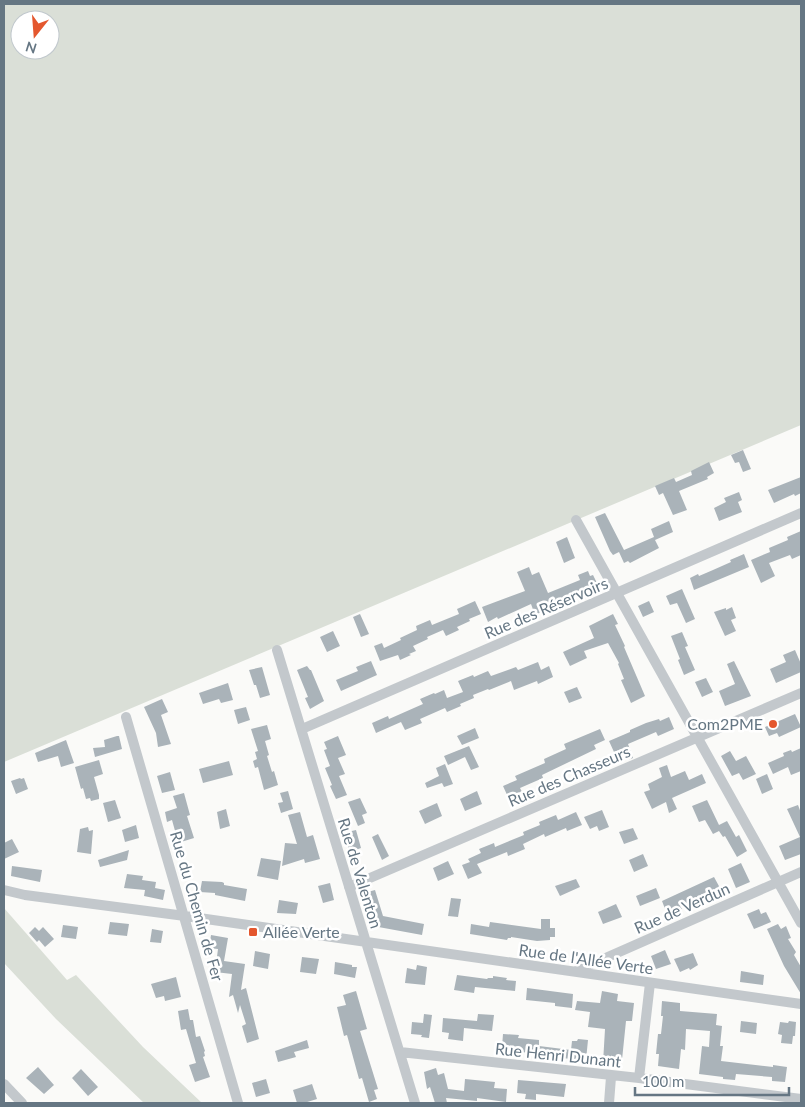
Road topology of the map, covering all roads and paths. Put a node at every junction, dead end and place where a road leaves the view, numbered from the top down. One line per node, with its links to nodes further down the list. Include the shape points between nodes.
1 (801, 513): 3 (street, Rue des Réservoirs)
2 (576, 520): 3 (street)
3 (616, 594): 7 (street, Rue des Réservoirs); 8 (street)
4 (277, 650): 7 (street, Rue de Valenton)
5 (801, 693): 8 (street, Rue des Chasseurs)
6 (126, 718): 13 (street, Rue du Chemin de Fer)
7 (302, 729): 11 (street, Rue de Valenton)
8 (698, 737): 10 (street); 11 (street, Rue des Chasseurs)
9 (801, 872): 10 (street, Rue de Verdun)
10 (778, 882): 14 (street); 16 (street, Rue de Verdun)
11 (349, 887): 15 (street, Rue de Valenton)
12 (4, 890): 13 (street)
13 (185, 916): 15 (street); 26 (street, Rue du Chemin de Fer)
14 (801, 923)
15 (366, 943): 16 (street, Rue de l'Allée Verte); 19 (street, Rue de Valenton)
16 (574, 972): 17 (street, Rue de l'Allée Verte)
17 (650, 983): 18 (street, Rue de l'Allée Verte); 21 (street)
18 (801, 1004)
19 (400, 1052): 20 (street, Rue Henri Dunant); 27 (street, Rue de Valenton)
20 (611, 1076): 21 (street, Rue Henri Dunant); 28 (street)
21 (639, 1078): 23 (street, Rue Henri Dunant)
22 (4, 1084): 25 (street)
23 (760, 1099): 24 (street, Rue Henri Dunant)
24 (801, 1099)
25 (22, 1103)
26 (238, 1103)
27 (415, 1103)
28 (609, 1103)

